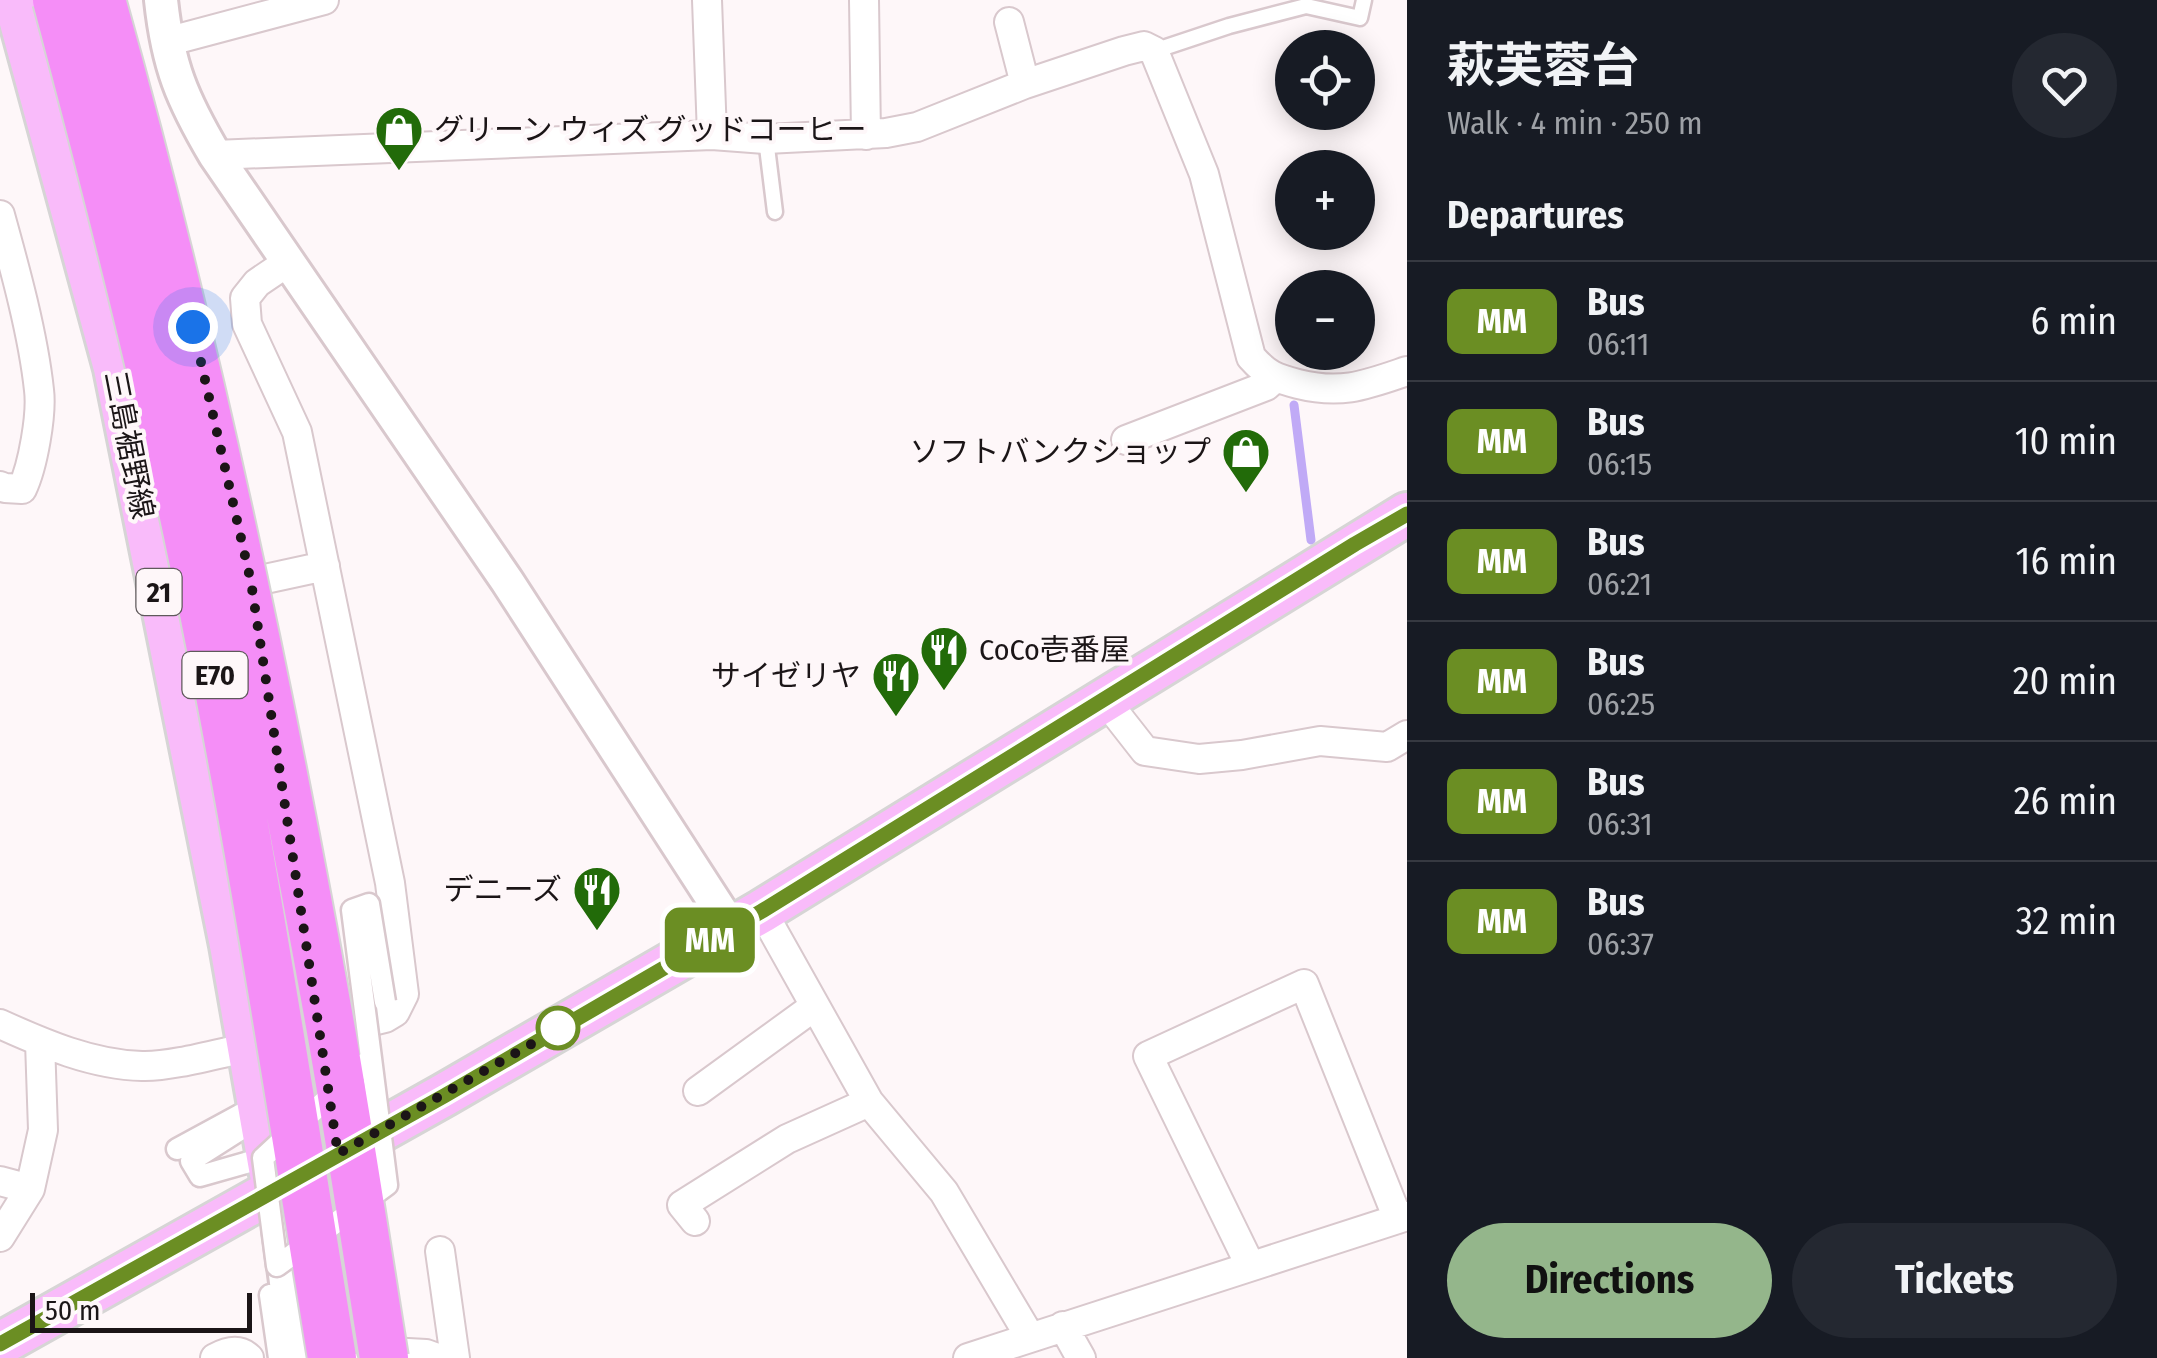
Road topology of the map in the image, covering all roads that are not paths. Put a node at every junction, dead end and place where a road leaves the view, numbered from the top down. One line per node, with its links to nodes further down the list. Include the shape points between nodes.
1 (16, 0): 36 (main road, 三島裾野線 / 21, via 114,368)
2 (57, 0): 55 (highway, E70, bridge, via 187,530 253,876)
3 (101, 0): 55 (highway, E70, bridge, via 143,148 244,583 328,1010)
4 (110, 0): 27 (main road, via 151,145)
5 (160, 0): 11 (street)
6 (324, 0): 11 (street)
7 (707, 0): 14 (street)
8 (864, 0): 15 (street)
9 (1364, 0): 12 (lane, via 1360,18 1306,6)
10 (1009, 22): 13 (street)
11 (166, 42): 17 (street, via 176,80)
12 (1154, 51): 13 (street, via 1124,51); 22 (street, via 1204,174 1251,357)
13 (1026, 84): 15 (street, via 916,128)
14 (712, 135): 16 (street); 17 (street)
15 (866, 135): 16 (street)
16 (766, 139): 18 (lane)
17 (215, 155): 20 (street)
18 (775, 212)
19 (0, 215): 24 (street, via 40,393 26,479 22,488)
20 (288, 262): 26 (street, via 246,298 247,324 296,432); 30 (street)
21 (1407, 371): 22 (street, via 1340,390)
22 (1275, 378): 23 (street)
23 (1126, 440)
24 (0, 486)
25 (1407, 514): 28 (main road)
26 (326, 566): 27 (street); 34 (street, via 390,884 404,994 385,1018)
27 (251, 582): 34 (main road)
28 (1105, 700): 29 (street, via 1146,751 1200,759 1320,741 1387,747); 30 (main road)
29 (1407, 735)
30 (747, 919): 32 (street); 41 (main road)
31 (385, 1002): 37 (street, bridge, via 368,904 352,910)
32 (815, 1006): 38 (street); 39 (street)
33 (0, 1024): 35 (street)
34 (320, 1034): 41 (main road)
35 (40, 1042): 36 (street, via 108,1063 146,1066); 44 (street, via 44,1130)
36 (250, 1047): 42 (main road, 三島裾野線 / 21)
37 (371, 1058): 42 (street, bridge); 50 (street, bridge, via 387,1186)
38 (698, 1091)
39 (870, 1102): 46 (street, via 787,1139 682,1205); 53 (street, via 944,1192)
40 (177, 1149): 42 (street, via 247,1111 254,1121 190,1161 200,1176)
41 (338, 1154): 42 (main road); 55 (street)
42 (269, 1174): 50 (street, bridge); 54 (main road); 59 (street)
43 (0, 1181): 44 (street)
44 (30, 1189): 47 (street)
45 (1403, 1217): 49 (street); 49 (street, via 1304,984 1148,1056)
46 (695, 1221)
47 (0, 1237)
48 (440, 1251): 61 (street)
49 (1250, 1265): 52 (street)
50 (276, 1266): 59 (street)
51 (270, 1295): 58 (street)
52 (1063, 1326): 53 (street); 63 (street)
53 (1030, 1338): 62 (street)
54 (0, 1344)
55 (362, 1356): 60 (street)
56 (215, 1358): 57 (street, via 234,1351)
57 (249, 1358)
58 (279, 1358)
59 (293, 1358)
60 (437, 1358)
61 (455, 1358)
62 (968, 1358)
63 (1082, 1358)

